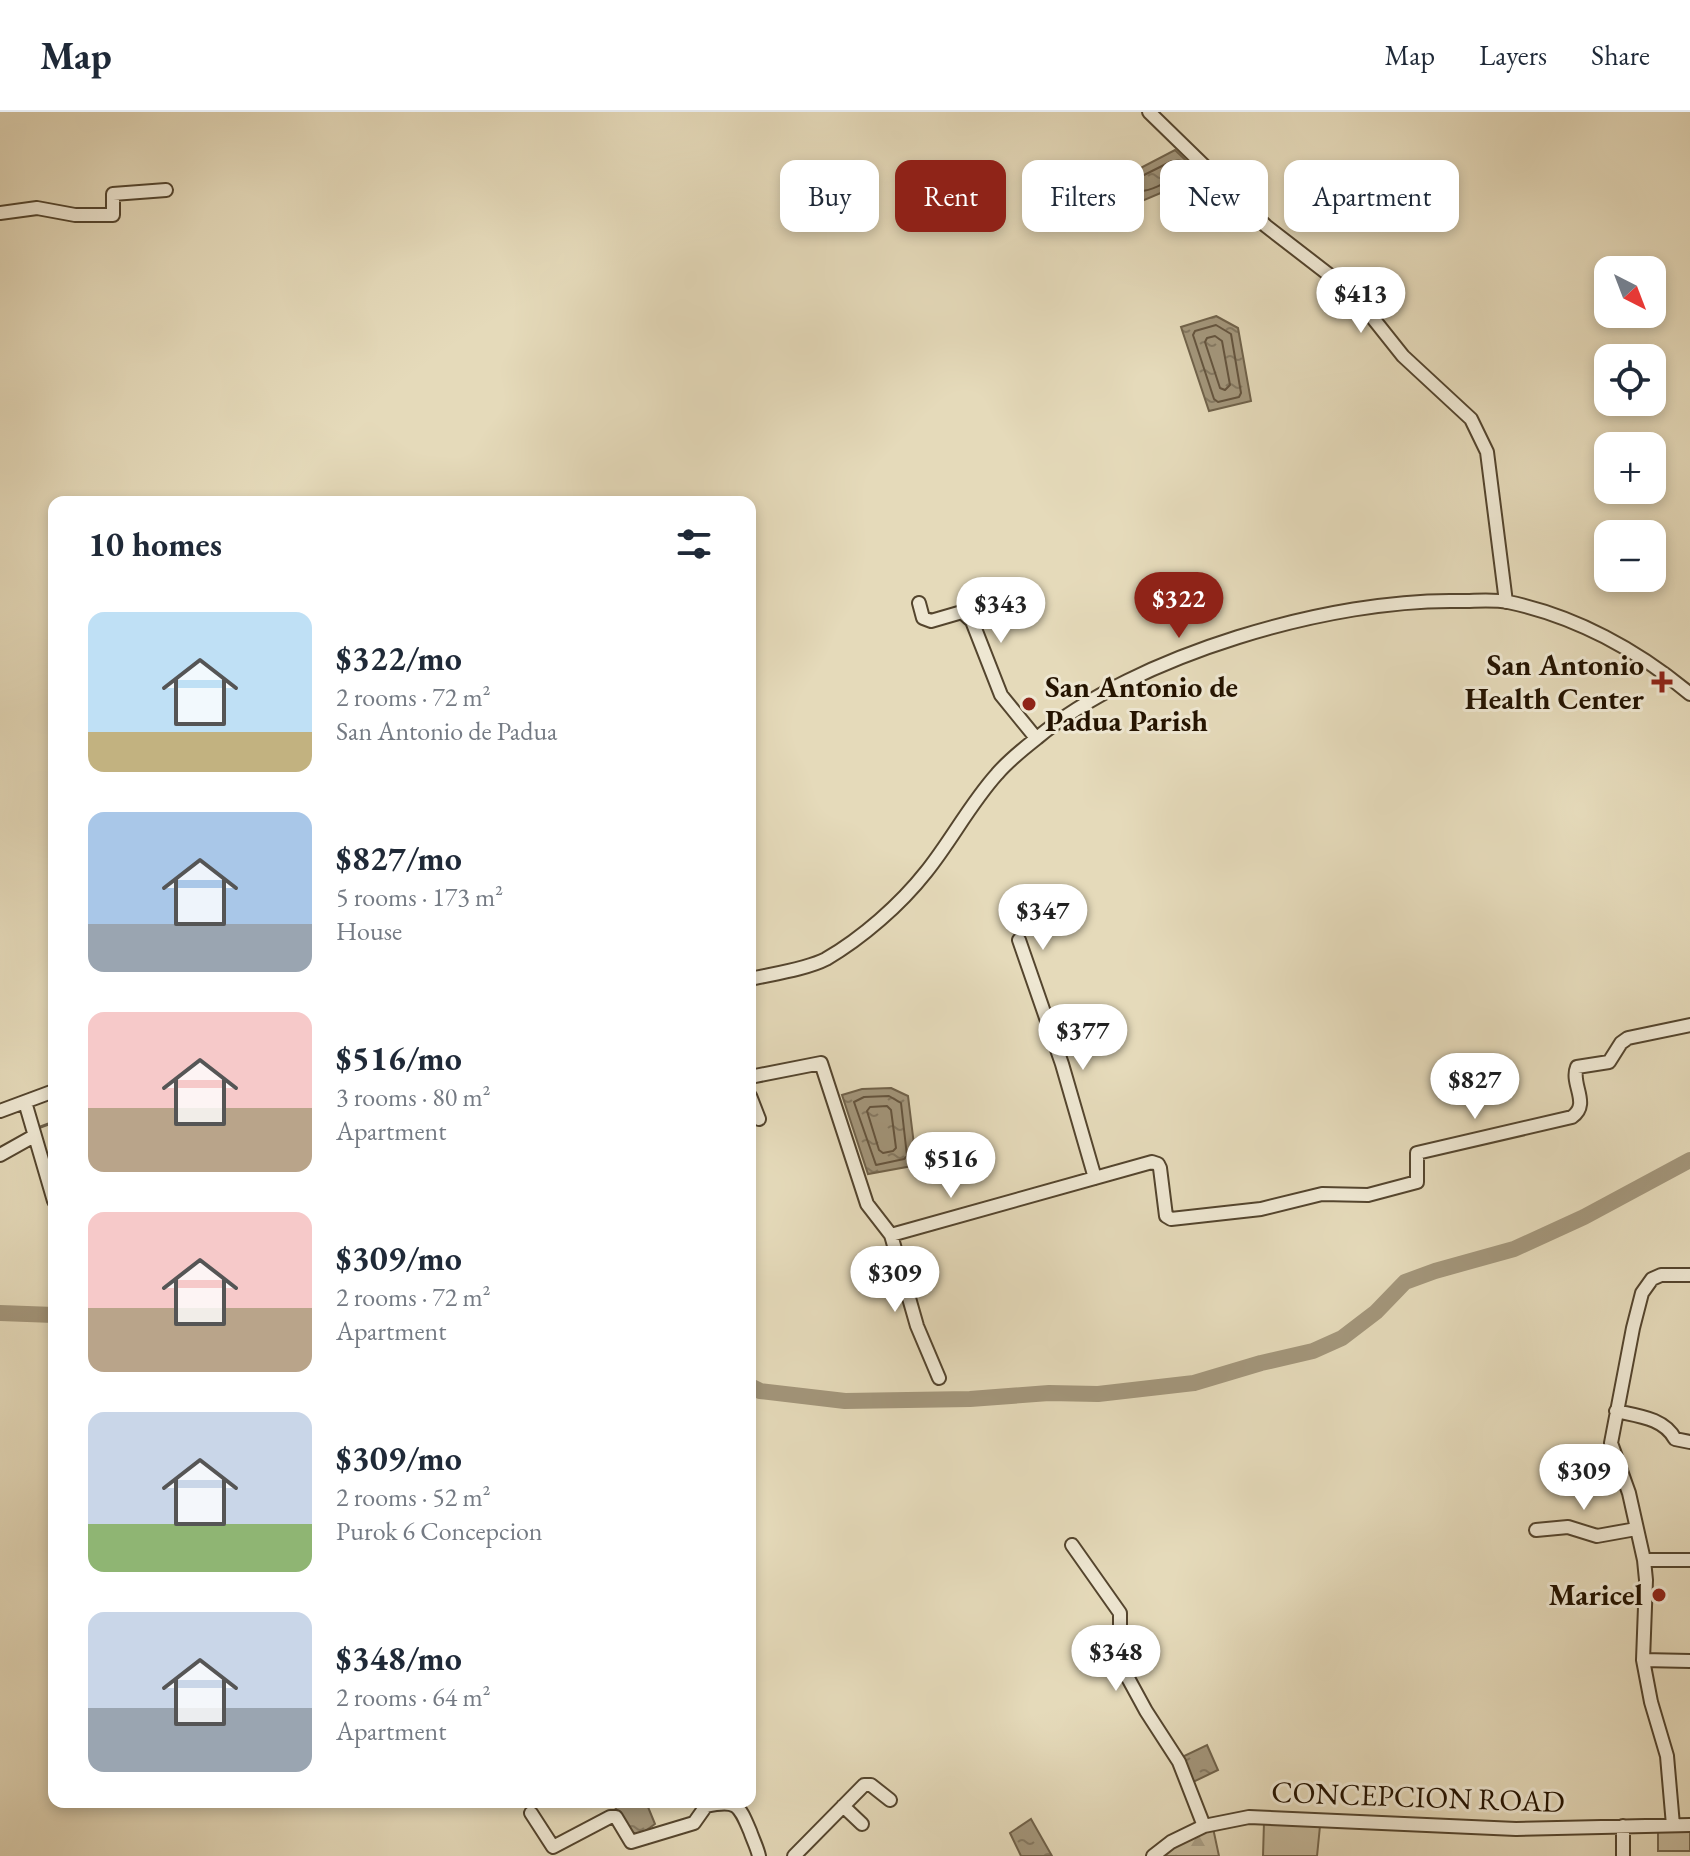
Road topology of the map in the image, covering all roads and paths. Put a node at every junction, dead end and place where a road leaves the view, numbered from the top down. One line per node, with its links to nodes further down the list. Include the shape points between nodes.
1 (1149, 112): 4 (street, via 1266,226 1341,284 1403,356 1471,419 1487,452)
2 (166, 190): 3 (street, via 113,194 113,215 37,208)
3 (0, 213)
4 (1506, 602): 6 (street, via 1621,645); 7 (street, via 1389,603 1245,635 1099,694)
5 (919, 603): 7 (street, via 923,618 931,621 962,612 972,621 1001,695)
6 (1690, 694)
7 (1036, 738): 9 (street, via 996,775 925,874 870,927 824,960)
8 (1019, 940): 19 (street)
9 (756, 977)
10 (1690, 1025): 19 (street, via 1628,1038 1609,1062 1577,1067 1581,1105 1576,1115 1419,1152 1417,1182 1368,1195 1322,1194 1261,1209 1176,1219 1166,1216 1158,1164)
11 (756, 1076): 21 (street, via 821,1063 867,1204)
12 (48, 1093): 13 (street)
13 (25, 1102): 14 (street); 17 (street)
14 (0, 1111)
15 (756, 1111): 16 (street)
16 (759, 1119)
17 (33, 1132): 18 (street); 20 (street)
18 (0, 1155)
19 (1095, 1178): 21 (street)
20 (48, 1181)
21 (891, 1235): 23 (street, via 917,1326)
22 (1688, 1277): 24 (street, via 1661,1275 1642,1293)
23 (939, 1378)
24 (1616, 1411): 25 (street, via 1647,1418 1669,1428 1675,1439); 26 (street, via 1611,1443)
25 (1690, 1442)
26 (1636, 1529): 27 (street, via 1597,1536 1568,1527); 29 (street)
27 (1536, 1530)
28 (1072, 1545): 41 (street, via 1120,1613 1116,1656 1179,1762)
29 (1644, 1560): 30 (street); 31 (street)
30 (1690, 1560)
31 (1643, 1660): 32 (street); 39 (street, via 1667,1756)
32 (1690, 1661)
33 (890, 1800): 34 (street, via 867,1784)
34 (843, 1806): 38 (street); 44 (street)
35 (705, 1808): 37 (street, via 694,1823 631,1842 616,1817 610,1817 555,1847)
36 (737, 1808): 43 (street, via 744,1813)
37 (531, 1813)
38 (862, 1824)
39 (1673, 1825): 40 (street, CONCEPCION ROAD); 42 (street, CONCEPCION ROAD)
40 (1690, 1825)
41 (1204, 1826): 42 (street, CONCEPCION ROAD, via 1249,1817 1516,1829); 45 (street, CONCEPCION ROAD)
42 (1623, 1826): 46 (street)
43 (759, 1856)
44 (794, 1856)
45 (1153, 1856)
46 (1623, 1856)

